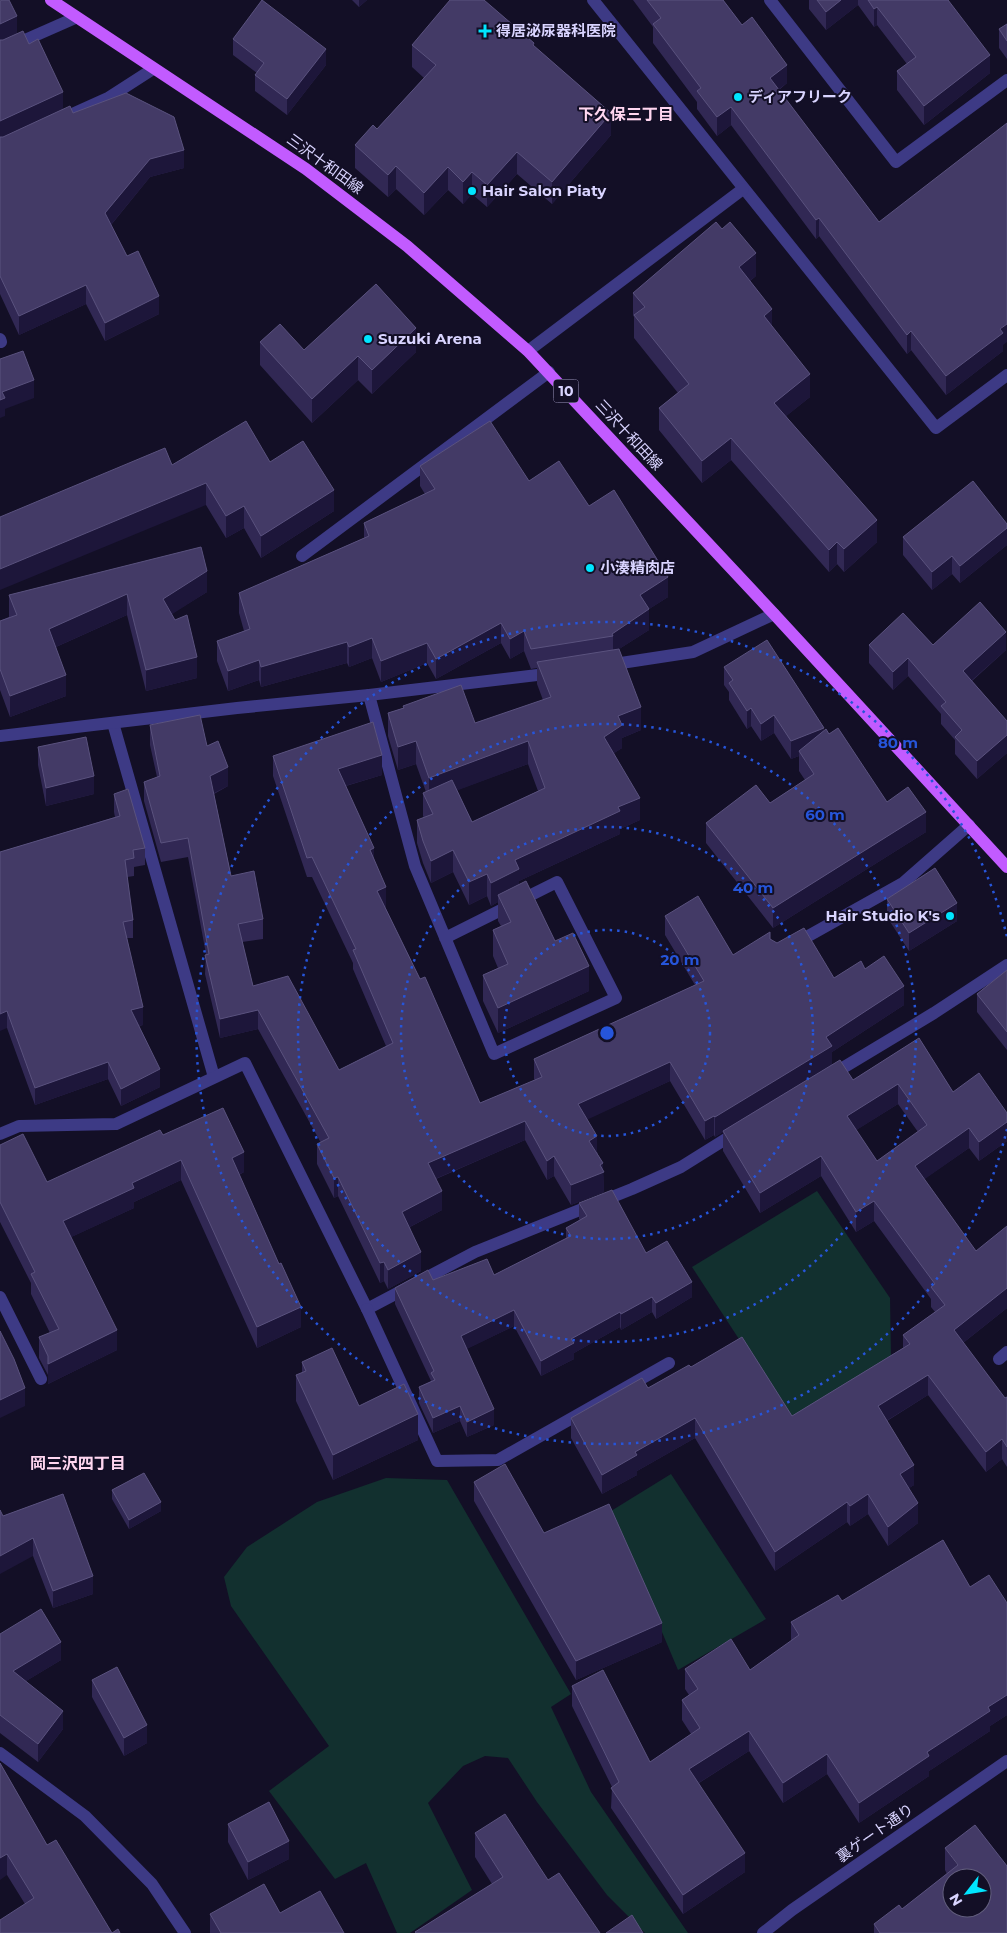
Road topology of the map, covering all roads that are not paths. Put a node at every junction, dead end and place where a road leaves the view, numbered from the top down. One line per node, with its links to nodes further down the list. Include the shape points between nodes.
1 (51, 0): 4 (main road, 三沢十和田線 / 10)
2 (593, 0): 9 (street)
3 (770, 0): 7 (street, via 896,162)
4 (75, 18): 5 (street); 6 (main road, 三沢十和田線 / 10)
5 (0, 51)
6 (153, 69): 8 (street, via 108,98); 10 (main road, 三沢十和田線 / 10, via 306,169 407,246)
7 (1007, 80)
8 (54, 123)
9 (743, 189): 10 (street); 12 (street, via 936,428)
10 (528, 351): 11 (main road, 三沢十和田線 / 10)
11 (549, 372): 13 (street); 14 (main road, 三沢十和田線 / 10)
12 (1007, 375)
13 (302, 556)
14 (774, 614): 15 (street, via 694,652); 20 (main road, 三沢十和田線 / 10)
15 (596, 667)
16 (566, 671): 17 (street)
17 (369, 695): 18 (street); 22 (street, via 415,866)
18 (113, 723): 19 (street); 25 (street)
19 (0, 736)
20 (969, 825): 21 (main road, 三沢十和田線 / 10); 23 (street, via 903,883)
21 (1007, 867)
22 (444, 938): 22 (street, via 557,882 616,998 494,1054)
23 (785, 949)
24 (1007, 965): 26 (street, via 934,1014)
25 (214, 1077): 28 (street, via 116,1124 19,1126); 30 (street, via 245,1063)
26 (824, 1080)
27 (748, 1126): 30 (street, via 681,1167 475,1252)
28 (0, 1134)
29 (0, 1297): 32 (street)
30 (367, 1309): 31 (street, via 437,1461 498,1460)
31 (669, 1363)
32 (41, 1379)
33 (0, 1753): 35 (street, via 85,1816 152,1884)
34 (1007, 1761): 36 (street, 裏ゲート通り)
35 (185, 1933)
36 (763, 1933)

